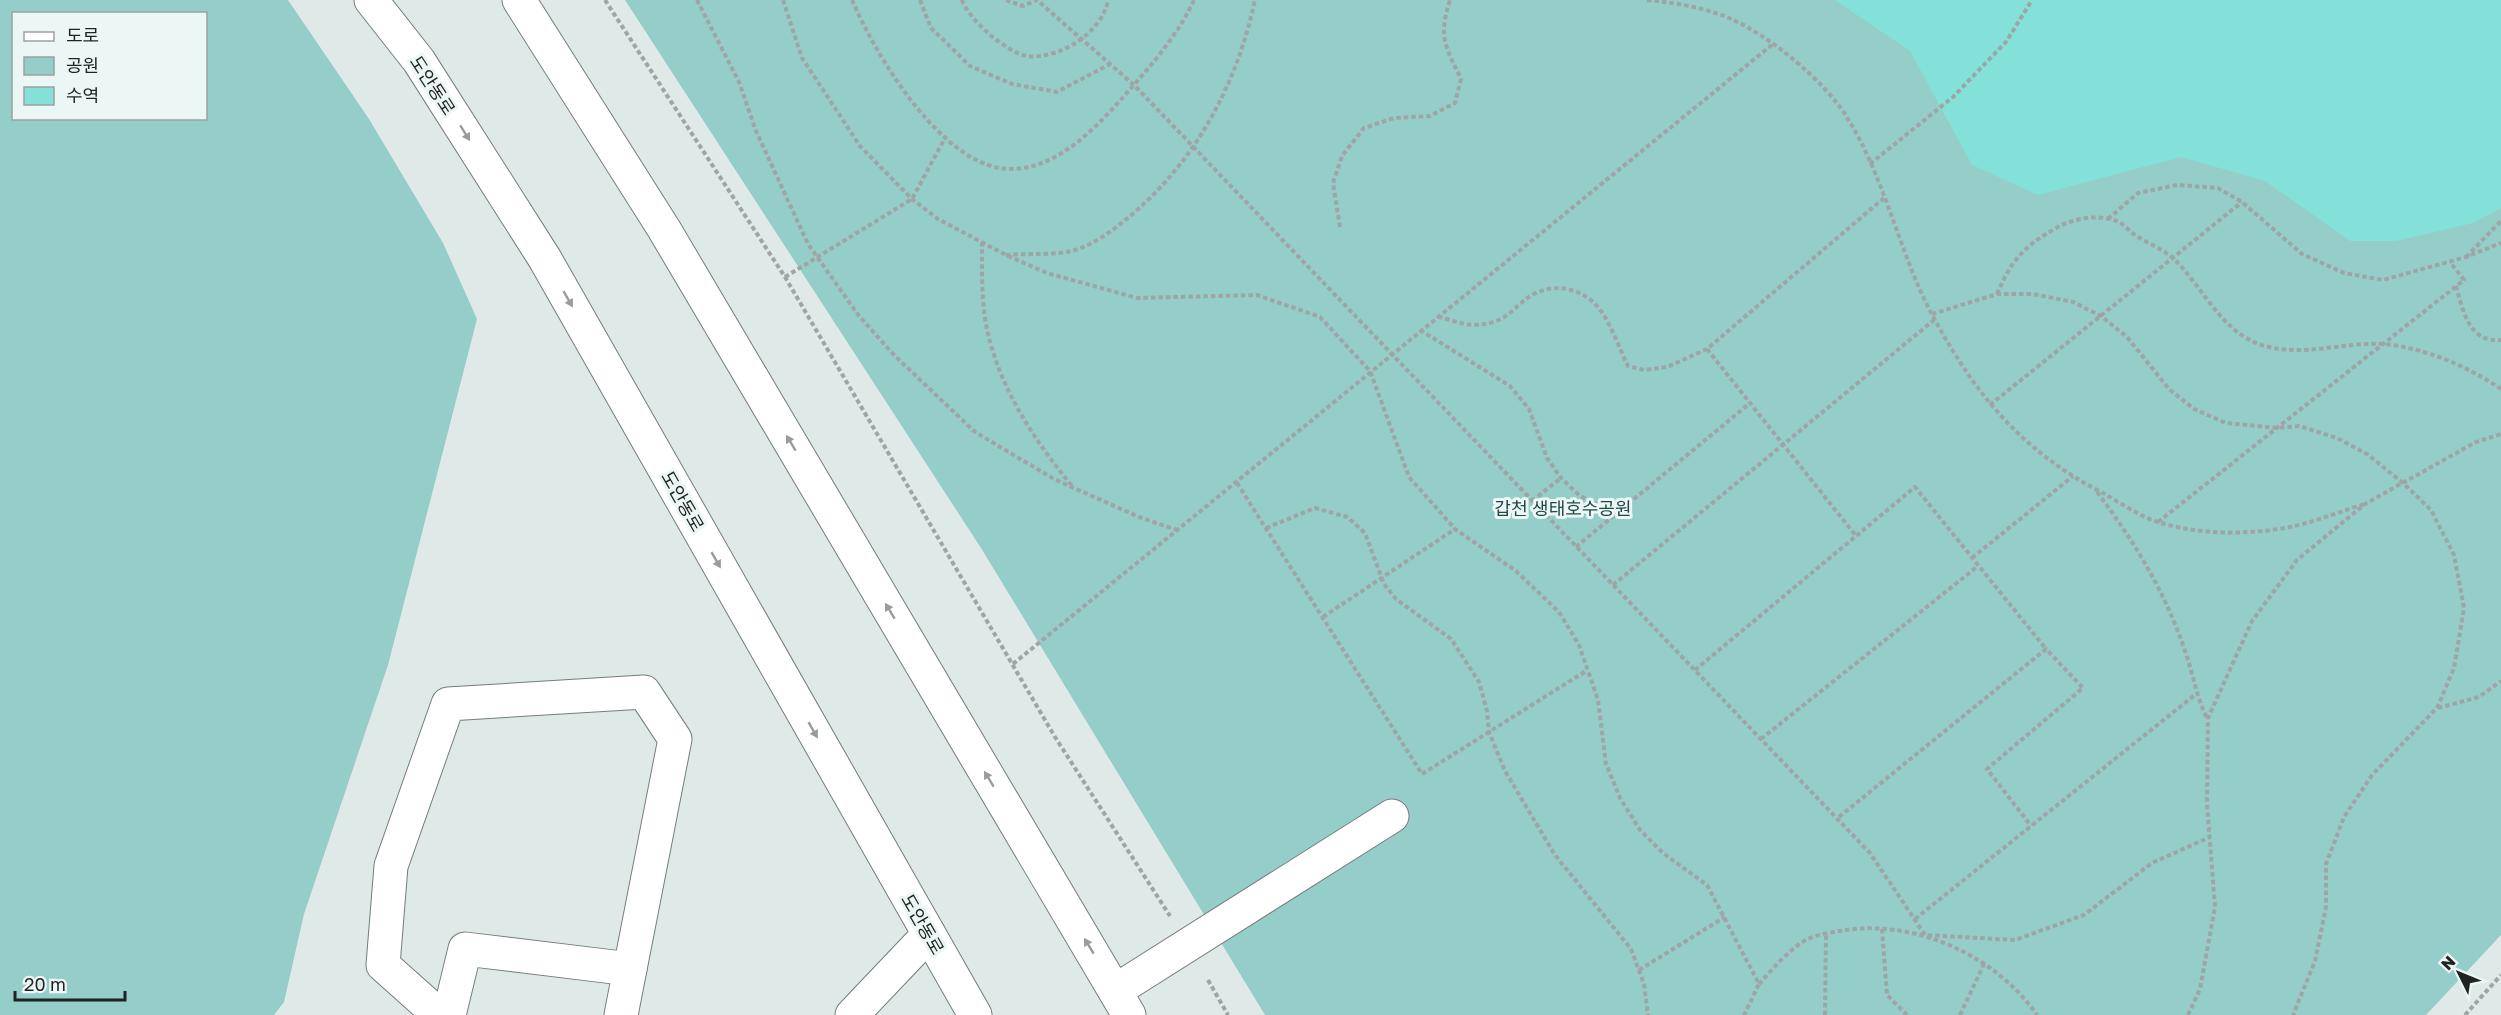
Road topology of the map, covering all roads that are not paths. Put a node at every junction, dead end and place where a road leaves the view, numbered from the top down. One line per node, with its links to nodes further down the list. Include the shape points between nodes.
1 (371, 0): 4 (main road, 도안동로, one-way to 4, via 419,61 545,259)
2 (519, 0): 6 (main road, one-way to 2, via 664,229)
3 (1392, 816): 6 (main road)
4 (929, 934): 10 (main road); 11 (main road, 도안동로)
5 (630, 969): 7 (main road, via 675,739 644,692 448,704 391,866 383,965); 8 (main road, via 465,949); 9 (main road)
6 (1122, 1003)
7 (439, 1015)
8 (448, 1015)
9 (621, 1015)
10 (852, 1015)
11 (975, 1015)

